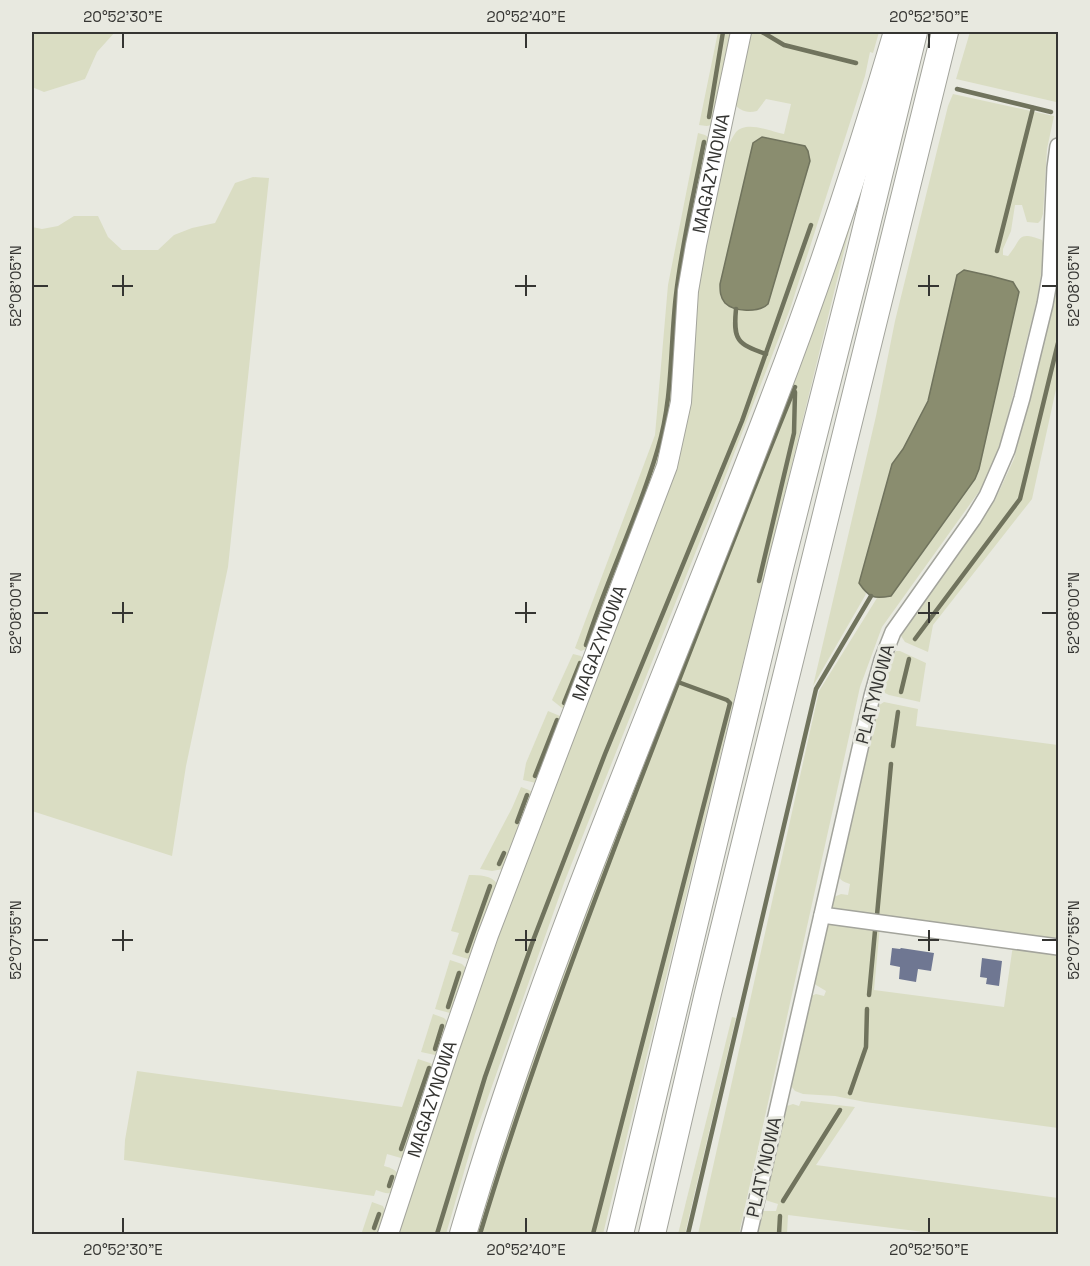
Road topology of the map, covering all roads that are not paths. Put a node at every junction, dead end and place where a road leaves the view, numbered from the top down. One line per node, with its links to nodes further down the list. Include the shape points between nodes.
1 (741, 32): 8 (street, MAGAZYNOWA, via 688,291 681,402 667,465 488,934)
2 (897, 32): 9 (highway, via 806,312 570,915 525,1039)
3 (914, 32): 10 (highway)
4 (945, 32): 11 (highway)
5 (1059, 146): 6 (street, PLATYNOWA, via 1045,304 1007,450 973,519 893,632 872,696)
6 (822, 915): 7 (street); 12 (street, PLATYNOWA)
7 (1059, 947)
8 (388, 1234)
9 (463, 1234)
10 (620, 1234)
11 (652, 1234)
12 (749, 1234)

